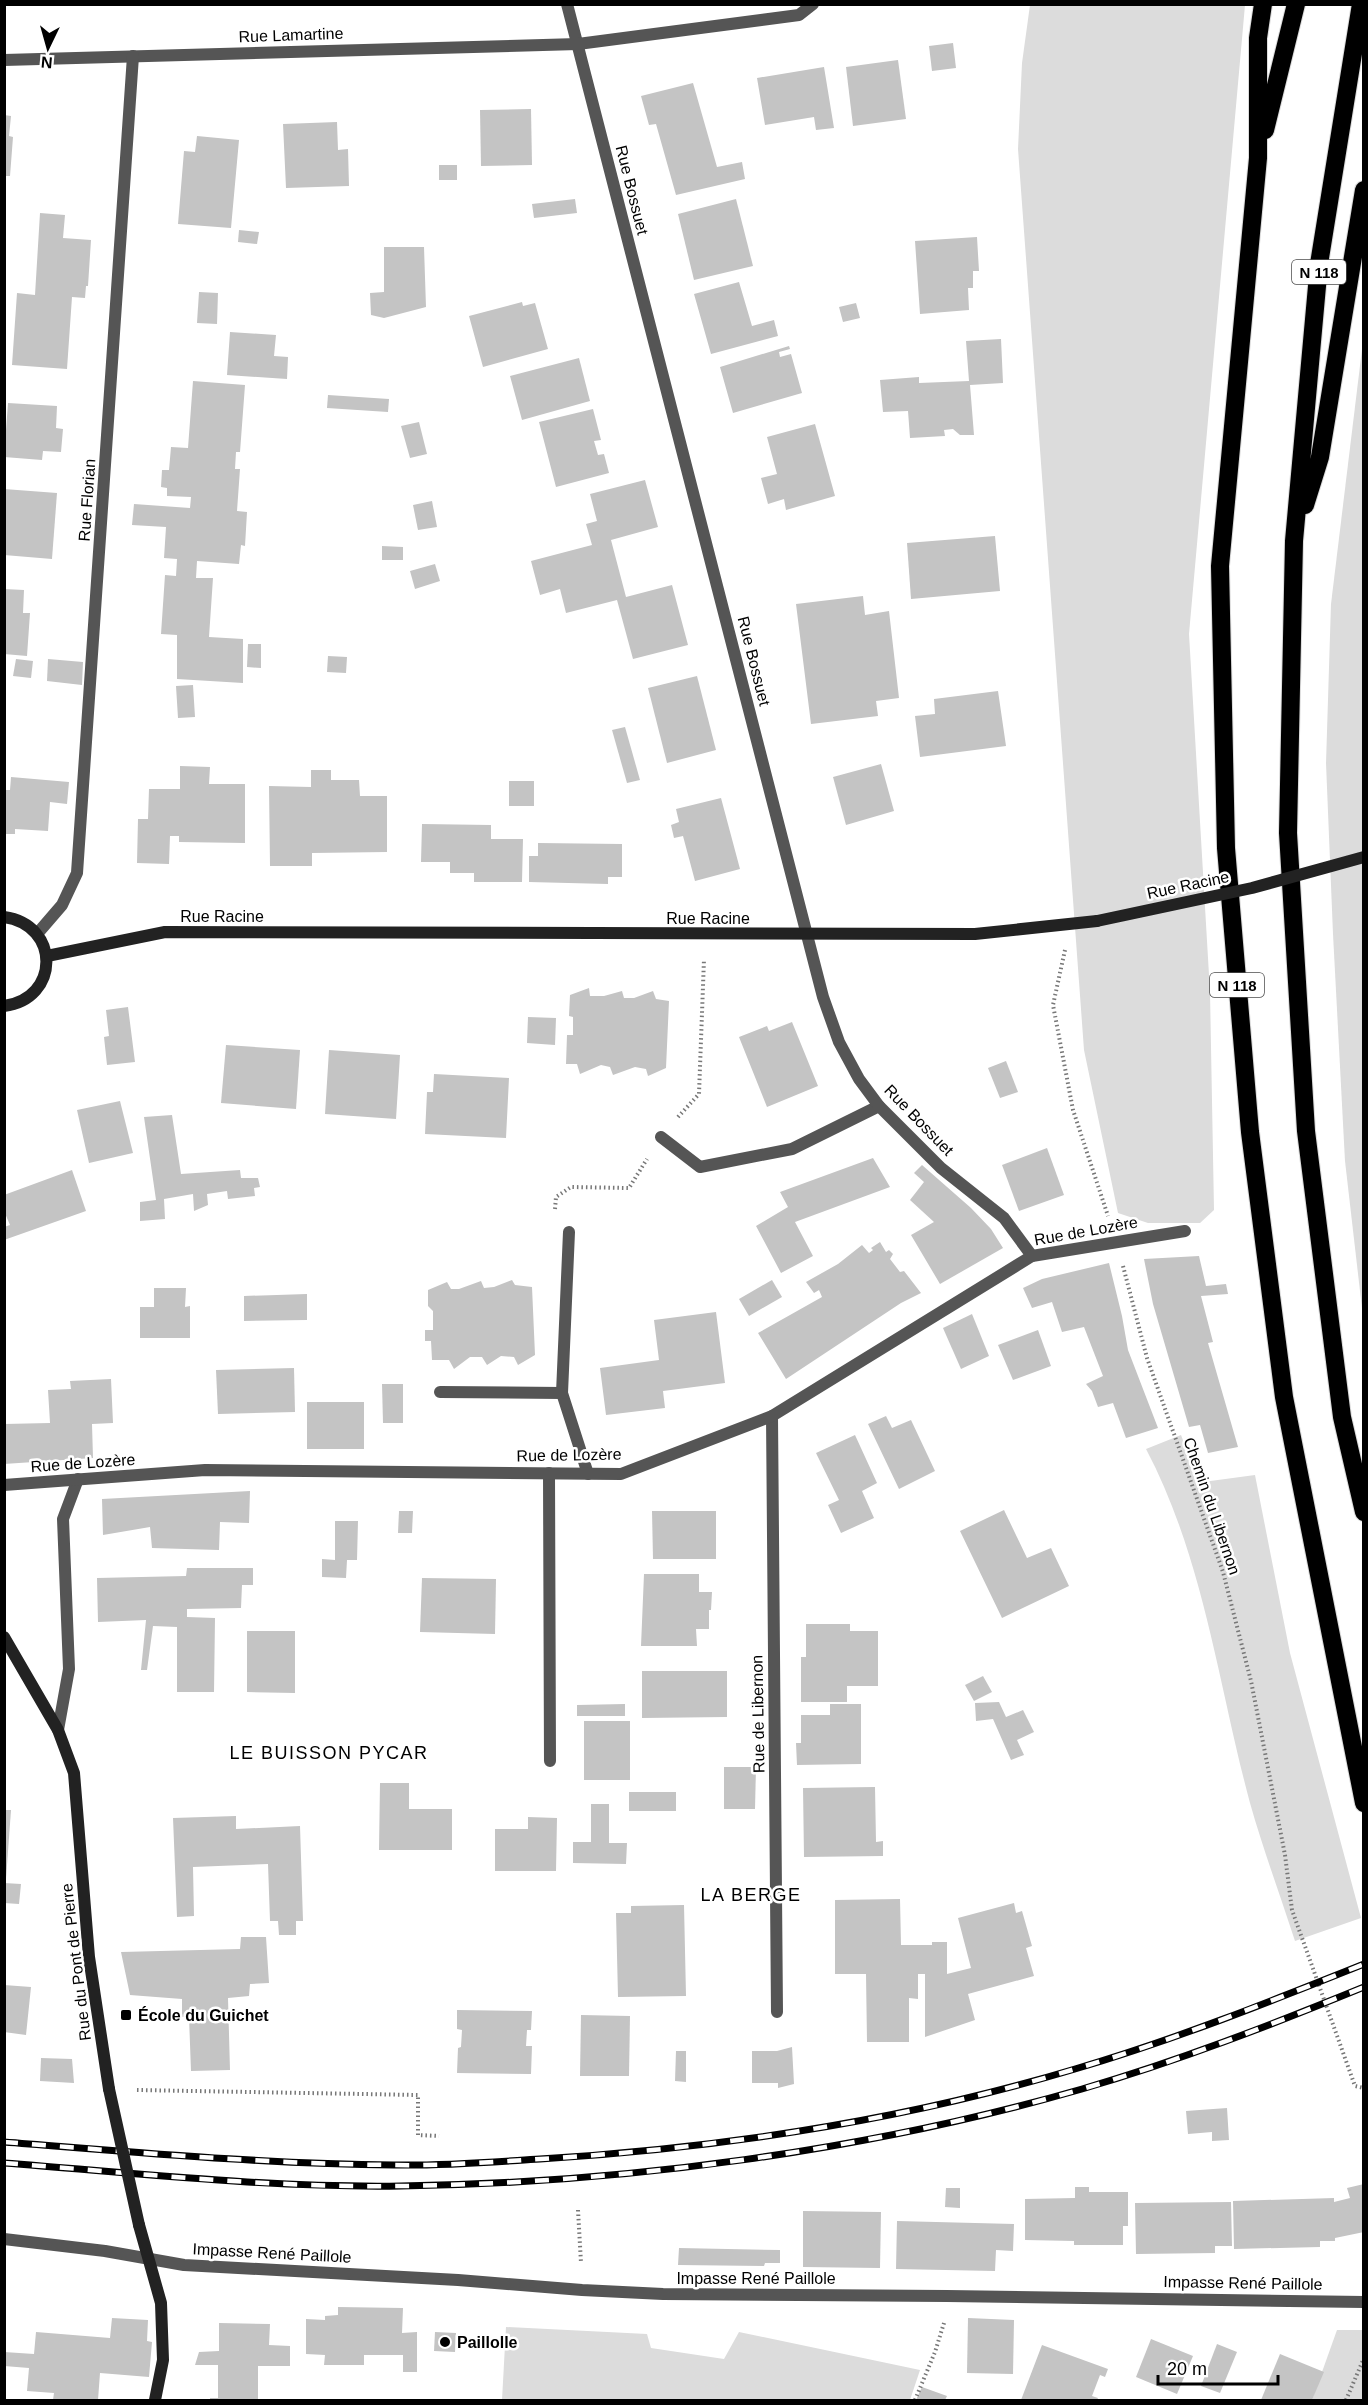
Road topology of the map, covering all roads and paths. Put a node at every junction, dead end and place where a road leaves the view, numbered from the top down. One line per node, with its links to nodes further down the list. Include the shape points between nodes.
1 (567, 4): 6 (street, Rue Bossuet)
2 (813, 4): 6 (street, Rue Lamartine, via 799,15)
3 (1263, 4): 9 (highway, via 1258,38)
4 (1296, 4): 9 (highway, N 118)
5 (1361, 4): 11 (highway, N 118, via 1319,264)
6 (578, 44): 7 (street, Rue Lamartine); 17 (street, Rue Bossuet)
7 (133, 57): 8 (street, Rue Lamartine); 15 (street, Rue Florian, via 77,873 62,905)
8 (4, 60)
9 (1258, 158): 37 (highway, N 118, via 1220,566 1226,848 1250,1132 1284,1397)
10 (1364, 190): 11 (highway, via 1320,458)
11 (1294, 541): 33 (highway, N 118, via 1287,833 1306,1131 1342,1417)
12 (1364, 857): 14 (street, Rue Racine, bridge, via 1252,888)
13 (4, 917): 15 (street, via 27,924)
14 (1070, 926): 17 (street, Rue Racine, via 975,934); 24 (path, Chemin du Libernon, via 1053,1005 1073,1110)
15 (37, 934): 18 (street)
16 (705, 934): 17 (street, Rue Racine); 18 (street, Rue Racine, via 165,932); 21 (path, via 699,1094)
17 (807, 934): 20 (street, Rue Bossuet, via 838,1042)
18 (47, 956): 19 (street, via 41,983 32,995 20,1003)
19 (4, 1006)
20 (879, 1107): 21 (street, via 792,1149 700,1167); 25 (street, Rue Bossuet, via 941,1168 1004,1218)
21 (661, 1137): 22 (path, via 629,1188 570,1187 556,1197 554,1214)
22 (569, 1232): 27 (street)
23 (1185, 1232): 24 (street, Rue de Lozère)
24 (1116, 1242): 25 (street, Rue de Lozère); 39 (path, Chemin du Libernon, via 1147,1358 1223,1572 1251,1681 1292,1910 1355,2086)
25 (1032, 1256): 28 (street, Rue de Lozère)
26 (440, 1392): 27 (street)
27 (562, 1393): 30 (street)
28 (772, 1416): 30 (street, Rue de Lozère, via 621,1474); 38 (street, Rue de Libernon)
29 (549, 1473): 30 (street, Rue de Lozère); 31 (street, Rue de Lozère, via 205,1470); 36 (street)
30 (588, 1474)
31 (78, 1479): 32 (street, Rue de Lozère); 35 (street, via 63,1519 69,1670)
32 (4, 1485)
33 (1364, 1512)
34 (4, 1637): 35 (street, Rue du Pont de Pierre)
35 (58, 1730): 40 (street, Rue du Pont de Pierre, via 74,1773 89,1957)
36 (550, 1761)
37 (1364, 1803)
38 (777, 2012)
39 (1364, 2088)
40 (109, 2089): 41 (path, via 418,2095 418,2135); 45 (street, Rue du Pont de Pierre, bridge, via 139,2225)
41 (439, 2136)
42 (578, 2210): 44 (path)
43 (4, 2239): 45 (street, Impasse René Paillole)
44 (580, 2255)
45 (151, 2259): 46 (street, Impasse René Paillole, via 203,2267 663,2294); 49 (street, Rue du Pont de Pierre, via 161,2303 163,2360)
46 (1364, 2302)
47 (935, 2352): 50 (path)
48 (1364, 2358): 51 (path)
49 (155, 2400)
50 (915, 2400)
51 (1346, 2400)

